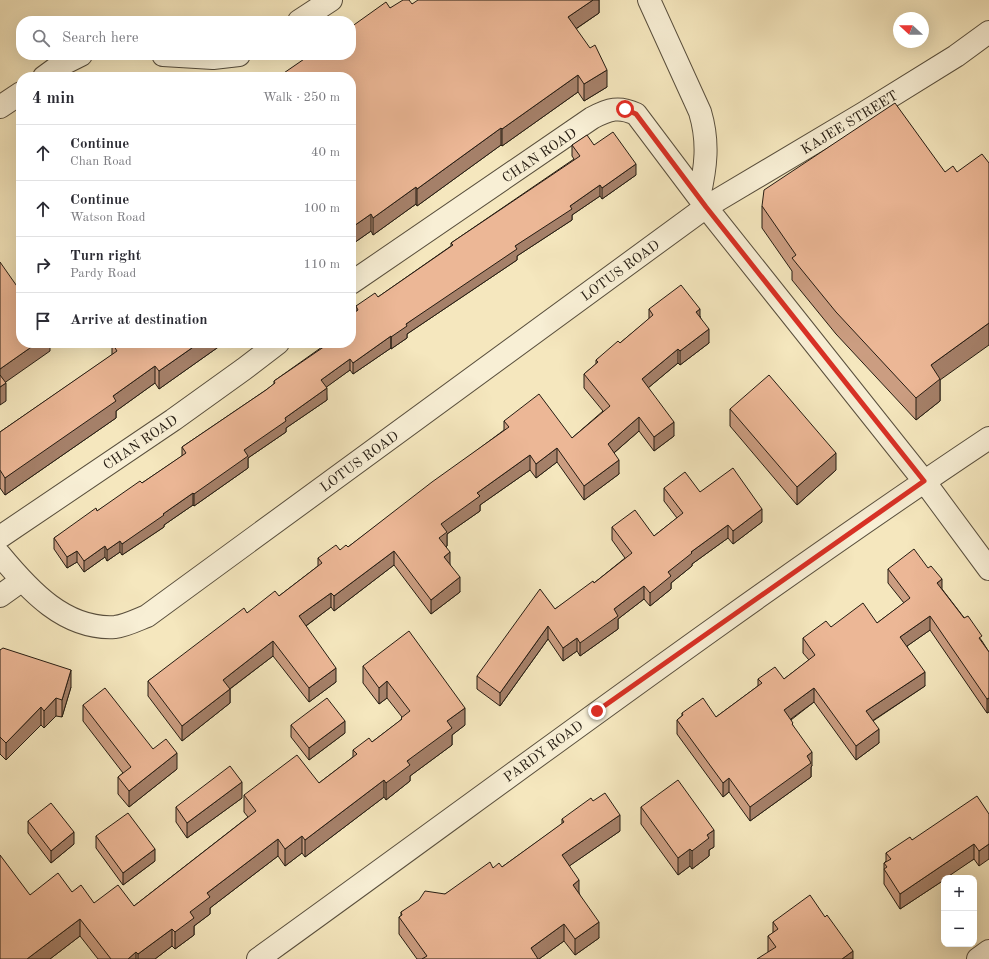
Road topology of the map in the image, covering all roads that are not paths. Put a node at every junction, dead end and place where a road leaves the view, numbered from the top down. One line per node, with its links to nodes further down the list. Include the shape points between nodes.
1 (331, 0): 3 (street)
2 (649, 0): 9 (street, via 700,112 706,146)
3 (307, 16)
4 (989, 32): 9 (street, KAJEE STREET, via 937,68)
5 (71, 60): 6 (street)
6 (51, 72)
7 (16, 96): 8 (street)
8 (0, 107)
9 (703, 202): 10 (street, CHAN ROAD, via 636,114 625,109 606,111 586,122); 13 (street, CHAN ROAD); 17 (street, LOTUS ROAD, via 147,616 117,627 95,626 77,621 53,609)
10 (356, 280)
11 (271, 348): 14 (street, CHAN ROAD, via 172,420)
12 (989, 438): 13 (street, PARDY ROAD)
13 (924, 481): 16 (street, CHAN ROAD); 20 (street, PARDY ROAD, via 597,711)
14 (0, 537)
15 (0, 555): 17 (street, LOTUS ROAD)
16 (989, 569)
17 (21, 581): 18 (street)
18 (0, 596)
19 (989, 952): 21 (street)
20 (258, 959)
21 (978, 959)

